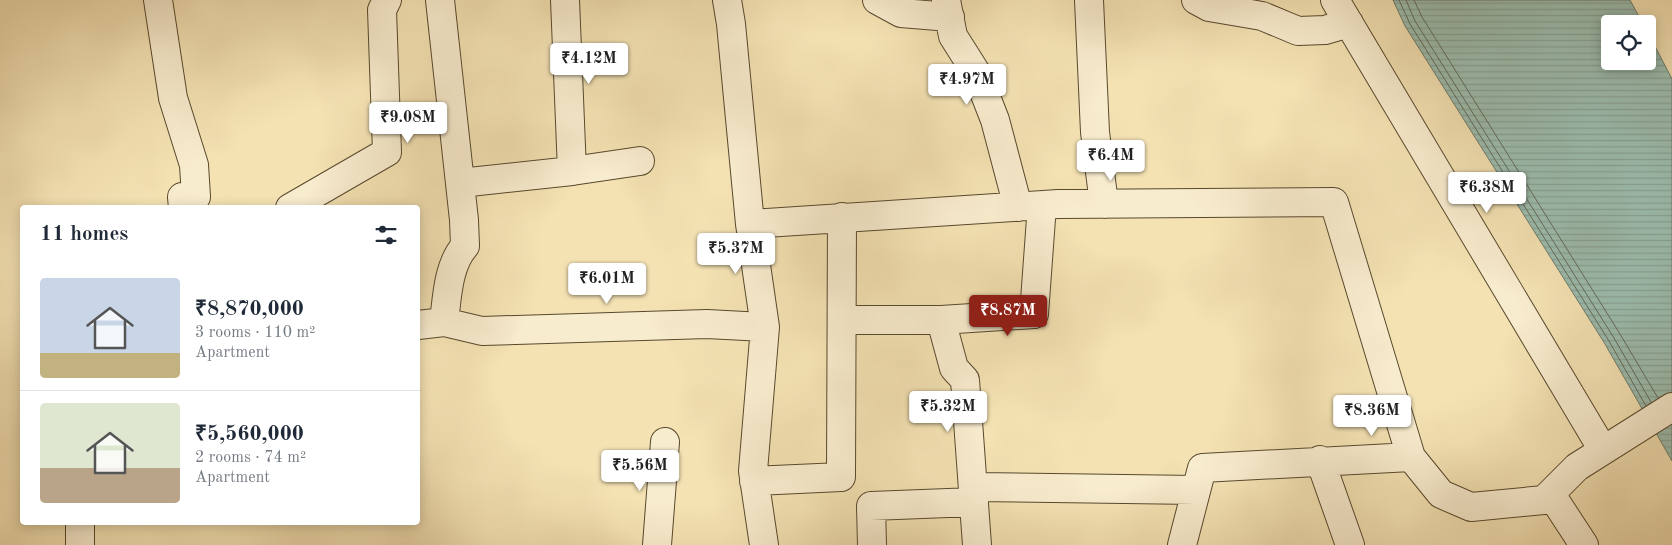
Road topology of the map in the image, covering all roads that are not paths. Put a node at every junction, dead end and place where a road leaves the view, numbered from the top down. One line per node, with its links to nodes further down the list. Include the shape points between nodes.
1 (158, 0): 16 (street, via 173,98 194,165 196,197 182,197)
2 (387, 0): 17 (street, via 382,10 387,152)
3 (440, 0): 14 (street)
4 (565, 0): 13 (street)
5 (727, 0): 20 (street, via 732,24)
6 (877, 0): 10 (street, via 901,14)
7 (1089, 0): 15 (street, via 1095,132)
8 (1196, 0): 11 (street, via 1209,7 1262,16 1298,32 1325,30)
9 (1335, 0): 11 (street)
10 (948, 9): 18 (street, via 953,36 976,74)
11 (1348, 23): 28 (street)
12 (640, 161): 13 (street)
13 (572, 171): 14 (street)
14 (460, 183): 23 (street, via 465,246 456,257)
15 (1104, 204): 18 (street); 29 (street, via 1334,202)
16 (182, 205)
17 (295, 205)
18 (1030, 206): 19 (street); 22 (street, via 1034,314)
19 (842, 217): 20 (street); 21 (street)
20 (750, 224): 25 (street)
21 (842, 320): 22 (street); 31 (street, via 841,477)
22 (941, 320): 33 (street, via 954,368 965,380)
23 (444, 322): 24 (street); 25 (street, via 482,331 707,324)
24 (420, 325)
25 (765, 327): 31 (street)
26 (1672, 407): 28 (street)
27 (665, 442): 37 (street)
28 (1603, 450): 34 (street, via 1577,466)
29 (1411, 457): 30 (street); 34 (street, via 1441,494 1471,507)
30 (1320, 460): 32 (street, via 1202,468); 42 (street)
31 (754, 481): 38 (street)
32 (1196, 490): 33 (street); 41 (street)
33 (974, 494): 39 (street, via 871,506); 40 (street)
34 (1544, 500): 43 (street, via 1554,498)
35 (80, 525): 36 (street)
36 (80, 545)
37 (657, 545)
38 (764, 545)
39 (872, 545)
40 (977, 545)
41 (1182, 545)
42 (1350, 545)
43 (1584, 545)

